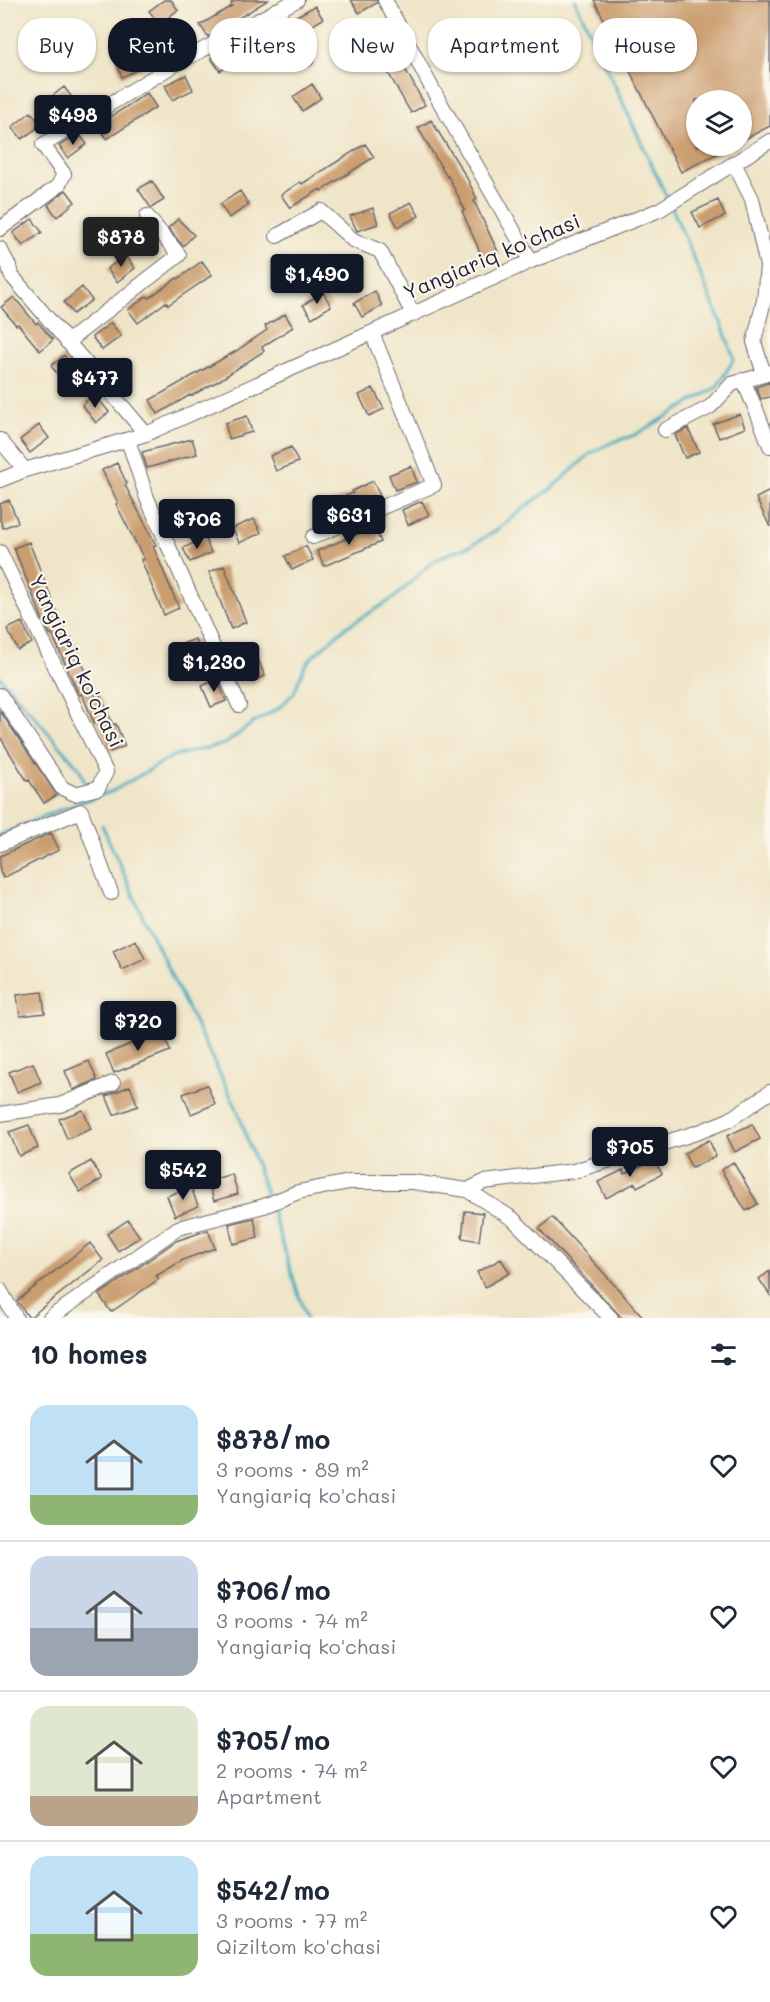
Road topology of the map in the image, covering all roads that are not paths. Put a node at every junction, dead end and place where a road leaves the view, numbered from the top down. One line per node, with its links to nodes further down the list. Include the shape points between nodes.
1 (297, 0): 3 (street)
2 (386, 0): 11 (street)
3 (276, 10): 4 (street); 8 (street, via 172,66 43,145 64,174 58,186)
4 (281, 18)
5 (770, 141): 6 (street, Yangiariq ko'chasi)
6 (734, 163): 11 (street, Yangiariq ko'chasi, via 659,210); 15 (street, via 752,199 767,266 754,342)
7 (147, 216): 14 (street, via 179,255)
8 (0, 229)
9 (277, 236): 12 (street, via 321,211 353,240 380,250)
10 (0, 249): 14 (street, via 11,275)
11 (531, 261): 12 (street, Yangiariq ko'chasi)
12 (413, 314): 13 (street, Yangiariq ko'chasi)
13 (372, 333): 18 (street, Yangiariq ko'chasi); 24 (street, via 434,485)
14 (67, 342): 18 (street)
15 (767, 373): 16 (street)
16 (742, 380): 17 (street, via 732,384 710,407); 21 (street)
17 (665, 430)
18 (146, 434): 20 (street, Yangiariq ko'chasi)
19 (0, 440): 22 (street)
20 (128, 440): 22 (street, Yangiariq ko'chasi); 27 (street, via 147,498)
21 (770, 446)
22 (25, 470): 23 (street, Yangiariq ko'chasi)
23 (0, 480)
24 (313, 537)
25 (0, 552): 26 (street, Yangiariq ko'chasi, via 106,772 98,788 75,794 62,788)
26 (0, 695)
27 (239, 705)
28 (0, 844): 29 (street, via 81,811)
29 (111, 893)
30 (113, 1083): 32 (street, via 60,1105)
31 (770, 1092): 33 (street, via 729,1120 699,1132 574,1171 484,1182)
32 (0, 1114)
33 (467, 1190): 36 (street, via 413,1182 349,1182 298,1192 270,1204 178,1228); 37 (street, via 513,1219)
34 (0, 1290): 35 (street)
35 (16, 1318)
36 (50, 1318)
37 (611, 1318)

